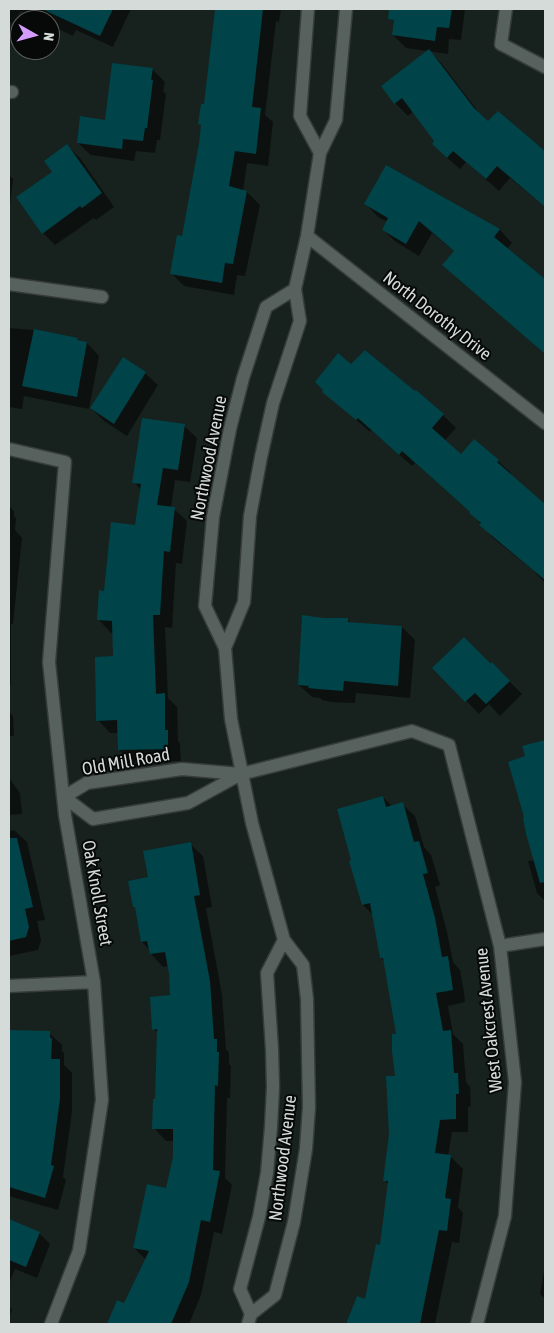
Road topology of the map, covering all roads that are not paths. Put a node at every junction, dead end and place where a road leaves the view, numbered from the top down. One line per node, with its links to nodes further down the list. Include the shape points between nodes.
1 (308, 9): 5 (street, via 300,116)
2 (346, 9): 5 (street, Northwood Avenue, via 336,120)
3 (506, 9): 4 (street, via 501,44)
4 (545, 68)
5 (320, 153): 6 (street, Northwood Avenue)
6 (307, 236): 8 (street, Northwood Avenue); 10 (street, North Dorothy Drive)
7 (9, 284): 9 (street)
8 (295, 289): 12 (street, Northwood Avenue, via 300,321 261,457 250,516 244,602); 12 (street, Northwood Avenue, via 266,307 243,378 219,478 205,606)
9 (102, 297)
10 (545, 423)
11 (9, 449): 15 (street, Oak Knoll Street, via 65,462 49,662)
12 (225, 648): 14 (street, Northwood Avenue, via 231,719)
13 (449, 745): 14 (street, Old Mill Road, via 412,731); 18 (street, West Oakcrest Avenue)
14 (241, 774): 15 (street, Old Mill Road, via 182,770 87,783); 15 (street, Old Mill Road, via 188,803 92,819); 16 (street, Northwood Avenue)
15 (64, 797): 19 (street, Oak Knoll Street)
16 (284, 940): 21 (street, Northwood Avenue, via 267,973 273,1087 271,1127 258,1217 240,1290); 21 (street, Northwood Avenue, via 303,964 308,1035 306,1149 294,1222 275,1295)
17 (545, 940): 18 (street)
18 (500, 946): 23 (street, West Oakcrest Avenue, via 516,1082 505,1216)
19 (94, 982): 20 (street); 22 (street, Oak Knoll Street, via 102,1100 79,1251)
20 (9, 986)
21 (249, 1319)
22 (52, 1324)
23 (477, 1324)

